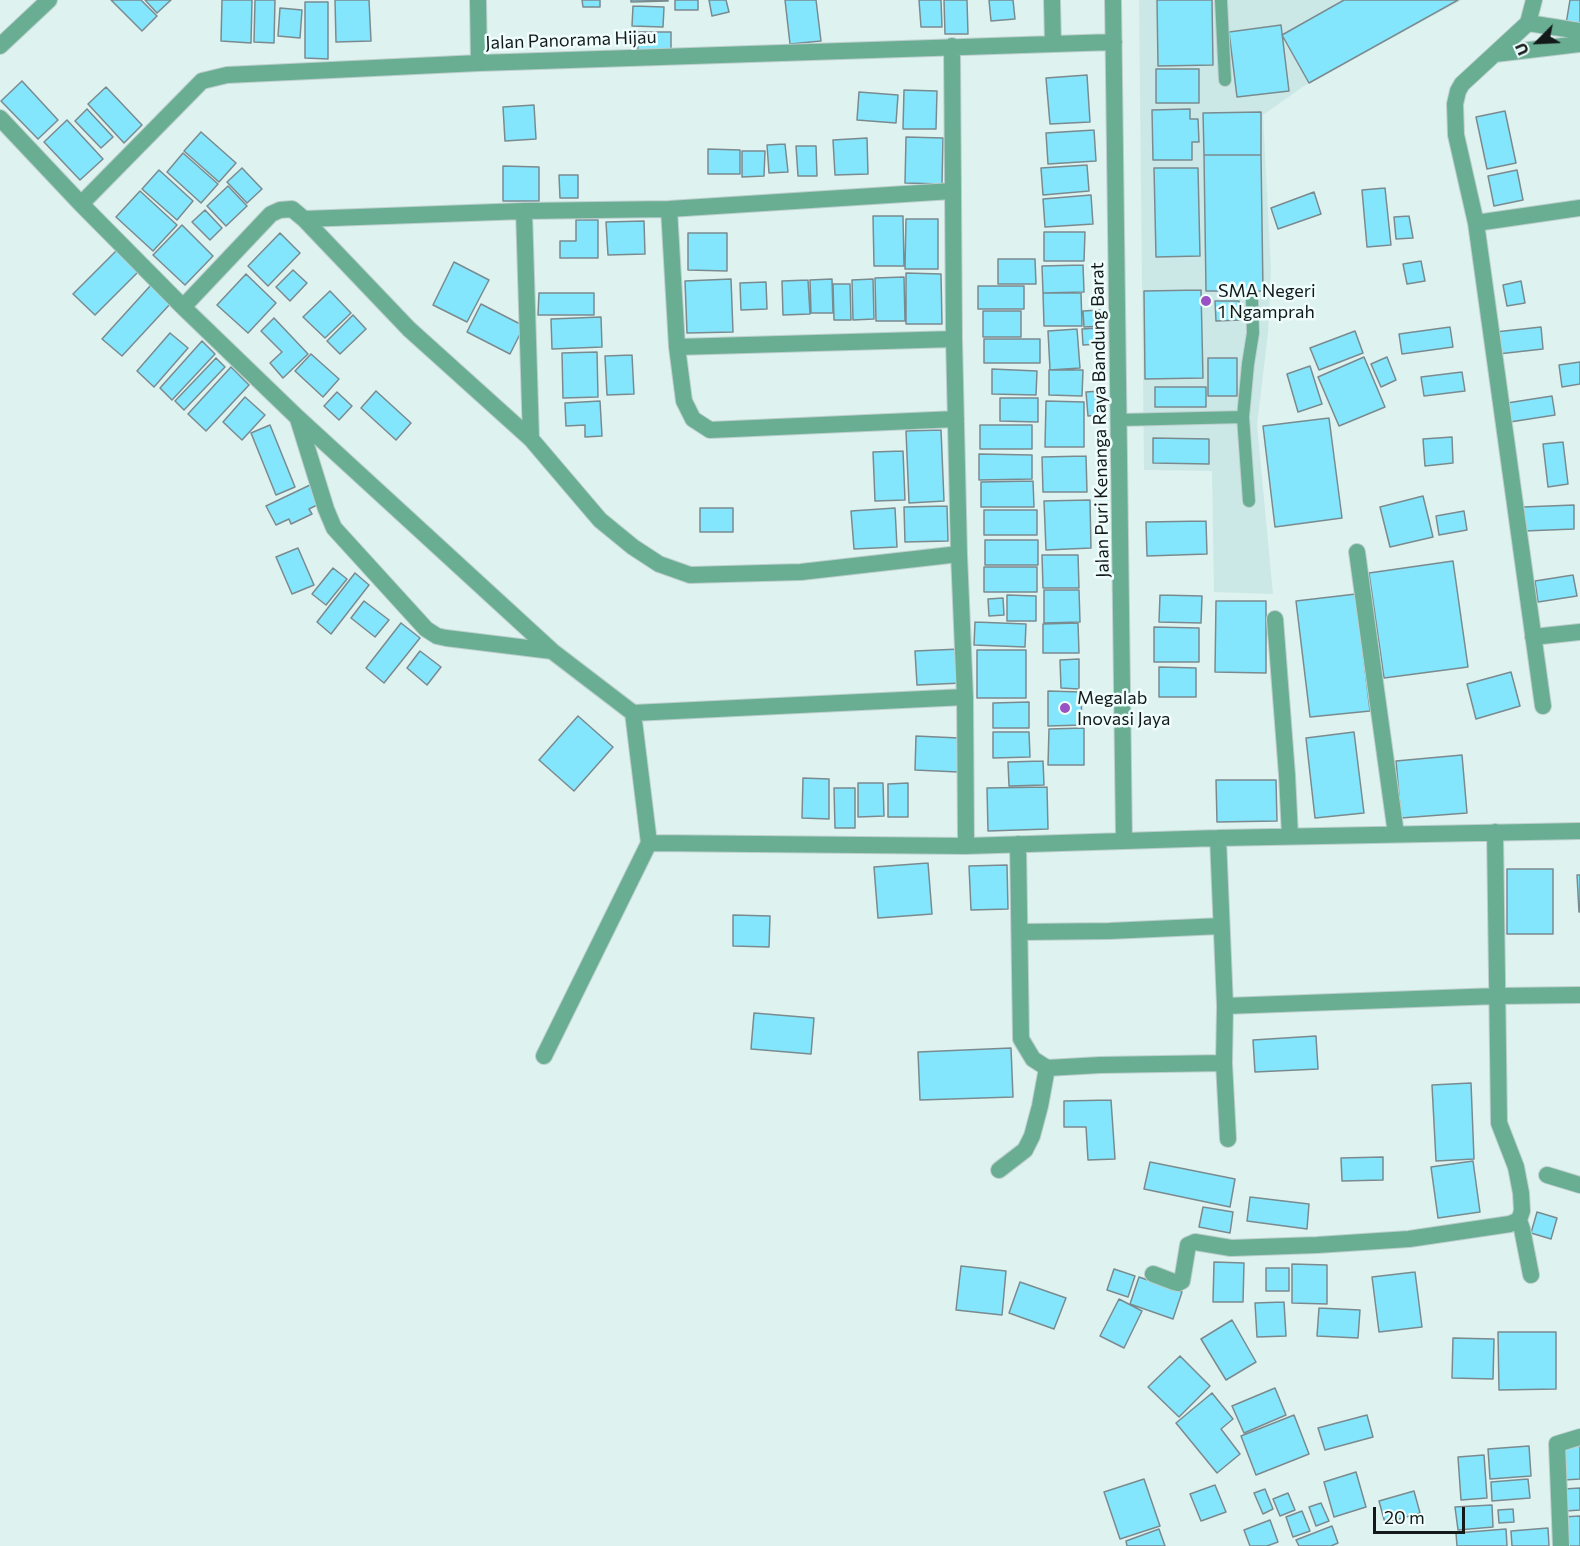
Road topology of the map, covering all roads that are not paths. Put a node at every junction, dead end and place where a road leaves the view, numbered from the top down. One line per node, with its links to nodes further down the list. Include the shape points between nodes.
1 (49, 0): 12 (street)
2 (478, 0): 15 (street)
3 (1052, 0): 10 (street)
4 (1113, 0): 9 (street, Jalan Puri Kenanga Raya Bandung Barat)
5 (1221, 0): 16 (lane)
6 (1534, 0): 7 (street)
7 (1528, 23): 8 (street); 14 (street)
8 (1580, 31)
9 (1114, 42): 10 (street, Jalan Panorama Hijau); 32 (street, Jalan Puri Kenanga Raya Bandung Barat)
10 (1053, 44): 13 (street, Jalan Panorama Hijau)
11 (1580, 44): 14 (street)
12 (0, 46)
13 (952, 46): 15 (street, Jalan Panorama Hijau); 18 (street)
14 (1495, 54): 24 (street, via 1462,84 1455,104 1456,135)
15 (479, 63): 19 (street, Jalan Panorama Hijau, via 227,75 202,81)
16 (1225, 80)
17 (0, 118): 19 (street)
18 (952, 191): 21 (street); 27 (street)
19 (81, 204): 26 (street)
20 (1580, 208): 24 (street)
21 (669, 209): 22 (street); 28 (street)
22 (524, 211): 23 (street); 33 (street)
23 (304, 219): 26 (street, via 292,209 271,214); 33 (street, via 409,329)
24 (1476, 223): 39 (street)
25 (1252, 299): 29 (lane, via 1253,333)
26 (183, 307): 30 (street)
27 (954, 339): 28 (street); 31 (street)
28 (677, 347): 31 (street, via 684,401 693,419 710,430)
29 (1243, 417): 32 (lane); 34 (lane)
30 (298, 418): 40 (street); 40 (street, via 334,528 426,629 446,638)
31 (956, 419): 36 (street)
32 (1119, 420): 49 (street, Jalan Puri Kenanga Raya Bandung Barat)
33 (531, 439): 36 (street, via 600,520 659,564 690,575 801,572)
34 (1249, 501)
35 (1357, 552): 46 (street)
36 (959, 554): 41 (street)
37 (1275, 619): 47 (street)
38 (1580, 632): 39 (street)
39 (1533, 637): 42 (street)
40 (552, 651): 43 (street)
41 (965, 697): 43 (street); 52 (street)
42 (1543, 706)
43 (633, 713): 50 (street)
44 (1580, 831): 45 (street)
45 (1495, 832): 46 (street); 56 (street)
46 (1396, 834): 47 (street)
47 (1290, 836): 48 (street)
48 (1218, 838): 49 (street); 53 (street)
49 (1124, 840): 51 (street)
50 (649, 843): 52 (street); 58 (street)
51 (1018, 844): 52 (street); 54 (street)
52 (966, 846)
53 (1221, 926): 54 (street); 57 (street)
54 (1020, 932): 60 (street, via 1020,1039 1033,1059)
55 (1580, 995): 56 (street)
56 (1497, 996): 57 (street); 65 (street, via 1498,1123 1516,1167 1522,1211)
57 (1225, 1006): 59 (street)
58 (544, 1056)
59 (1224, 1063): 60 (street); 61 (street)
60 (1047, 1068): 62 (street, via 1029,1143)
61 (1228, 1138)
62 (999, 1170)
63 (1547, 1175): 64 (street)
64 (1580, 1185)
65 (1518, 1220): 66 (street, via 1420,1237 1352,1243 1231,1248 1195,1242 1188,1245 1182,1281); 67 (street)
66 (1153, 1274)
67 (1531, 1275)
68 (1580, 1437): 69 (street, via 1557,1444)
69 (1561, 1546)

